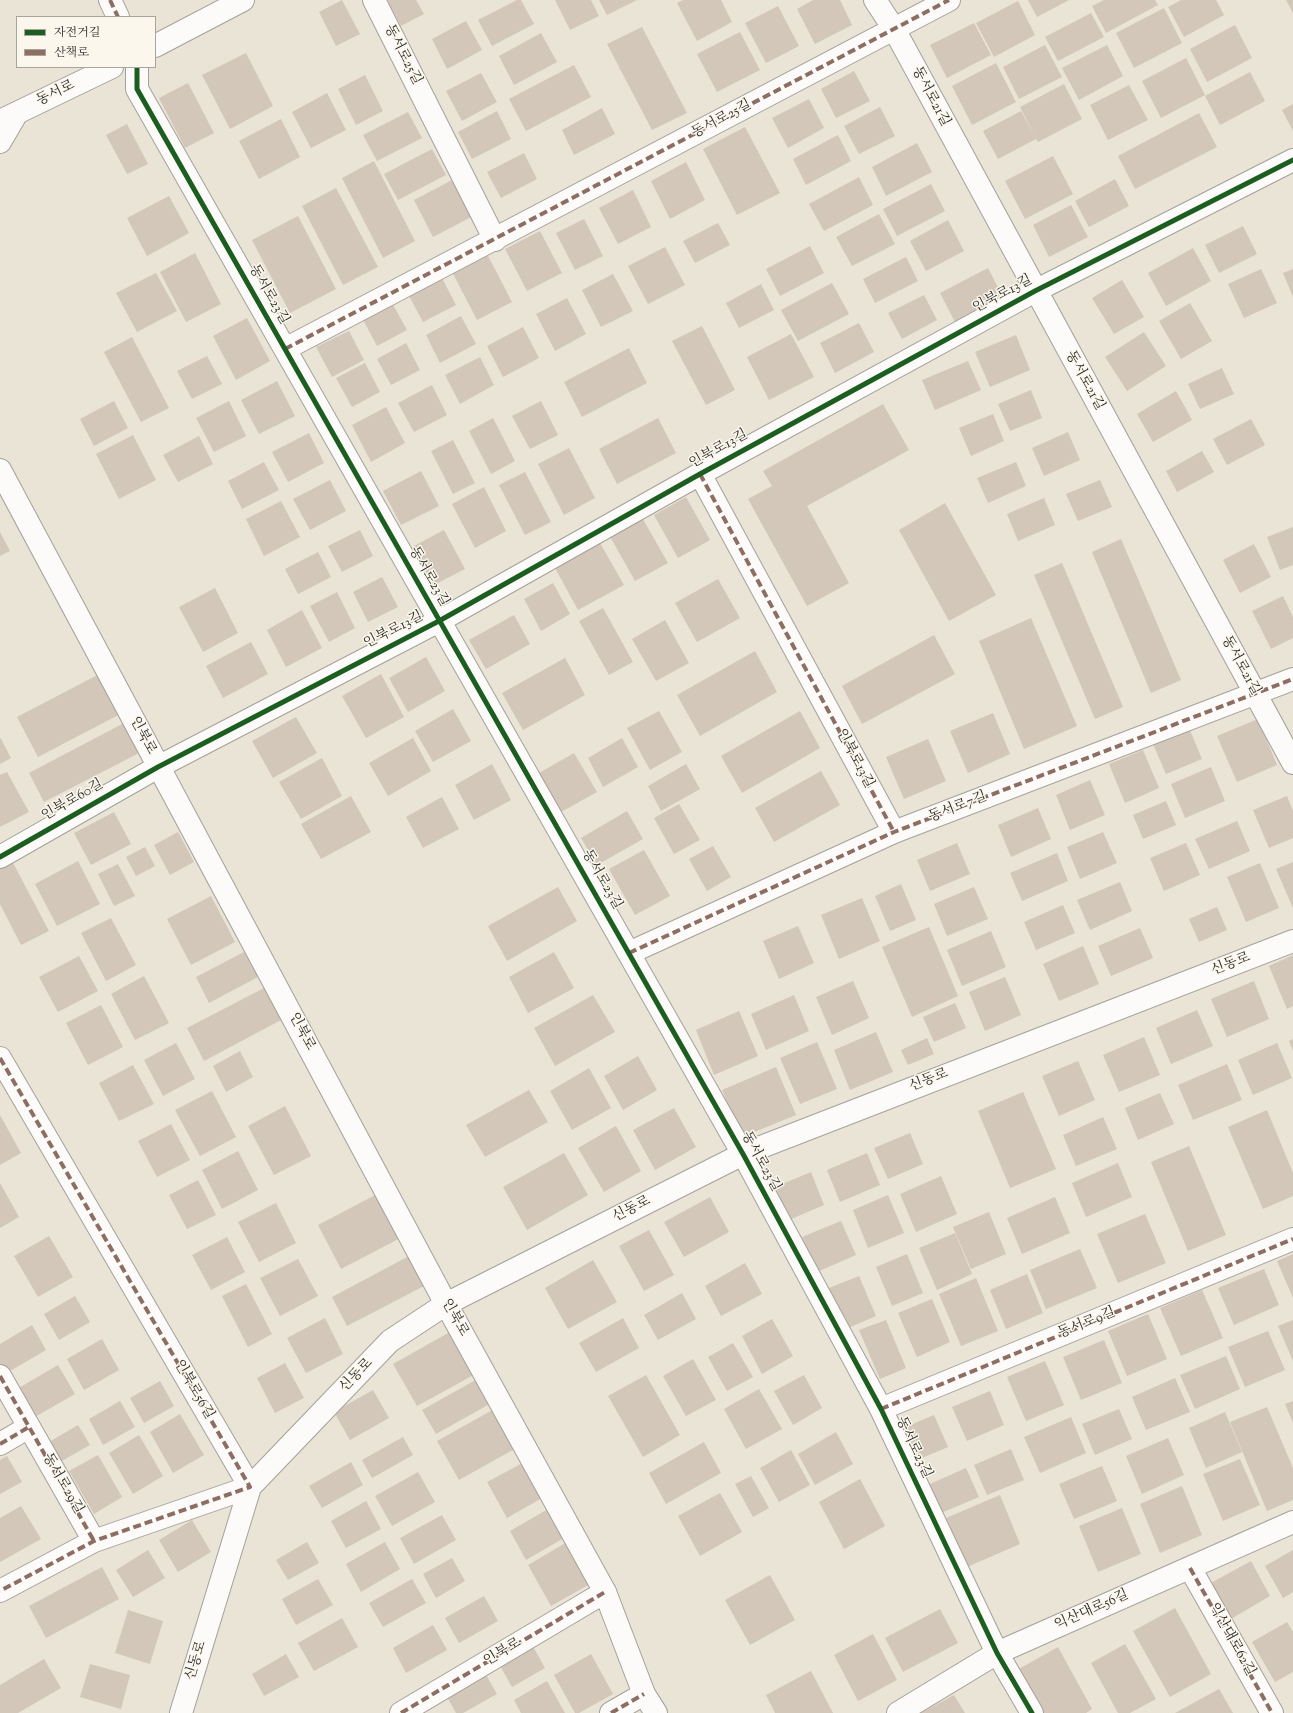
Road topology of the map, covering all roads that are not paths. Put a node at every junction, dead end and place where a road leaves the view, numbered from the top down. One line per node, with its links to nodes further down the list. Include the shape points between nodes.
1 (110, 0): 6 (street)
2 (243, 0): 8 (street)
3 (374, 0): 14 (street, 동서로25길)
4 (875, 0): 7 (street, 동서로21길)
5 (949, 0): 7 (street, 동서로25길)
6 (118, 16)
7 (894, 29): 14 (street, 동서로25길); 15 (street, 동서로21길)
8 (156, 45)
9 (110, 68): 11 (street, 동서로)
10 (137, 68): 16 (street, 동서로23길, via 137,89)
11 (6, 116): 12 (street)
12 (0, 142)
13 (1293, 160): 15 (street, 인북로13길)
14 (495, 240): 16 (street, 동서로25길)
15 (1035, 291): 18 (street, 인북로13길); 21 (street, 동서로21길)
16 (285, 349): 19 (street, 동서로23길)
17 (0, 470): 23 (street, 인북로)
18 (700, 474): 19 (street, 인북로13길); 24 (street, 인북로13길)
19 (439, 621): 23 (street, 인북로13길); 27 (street, 동서로23길)
20 (1293, 679): 21 (street, 동서로7길)
21 (1255, 694): 22 (street, 동서로21길); 24 (street, 동서로7길)
22 (1293, 763)
23 (158, 767): 25 (street, 인북로60길); 31 (street, 인북로)
24 (894, 832): 27 (street, 동서로7길)
25 (0, 857)
26 (1293, 941): 29 (street, 신동로)
27 (629, 953): 29 (street, 동서로23길)
28 (0, 1058): 36 (street, 인북로56길)
29 (743, 1154): 31 (street, 신동로); 33 (street, 동서로23길)
30 (1293, 1239): 33 (street, 동서로9길)
31 (446, 1304): 36 (street, 신동로, via 390,1341); 41 (street, 인북로)
32 (0, 1376): 34 (street, 동서로29길)
33 (881, 1409): 42 (street, 동서로23길)
34 (29, 1427): 35 (street); 38 (street, 동서로29길)
35 (0, 1444)
36 (250, 1487): 38 (street); 44 (street, 신동로)
37 (1293, 1522): 39 (street, 익산대로56길)
38 (94, 1541): 40 (street)
39 (1190, 1568): 42 (street, 익산대로56길); 50 (street, 익산대로62길)
40 (0, 1592)
41 (605, 1592): 43 (street, 인북로); 45 (street, 인북로)
42 (997, 1653): 48 (street, 익산대로56길); 49 (street, 동서로23길)
43 (644, 1694): 46 (street); 47 (street, 인북로)
44 (181, 1713)
45 (401, 1713)
46 (611, 1713)
47 (656, 1713)
48 (898, 1713)
49 (1032, 1713)
50 (1272, 1713)

